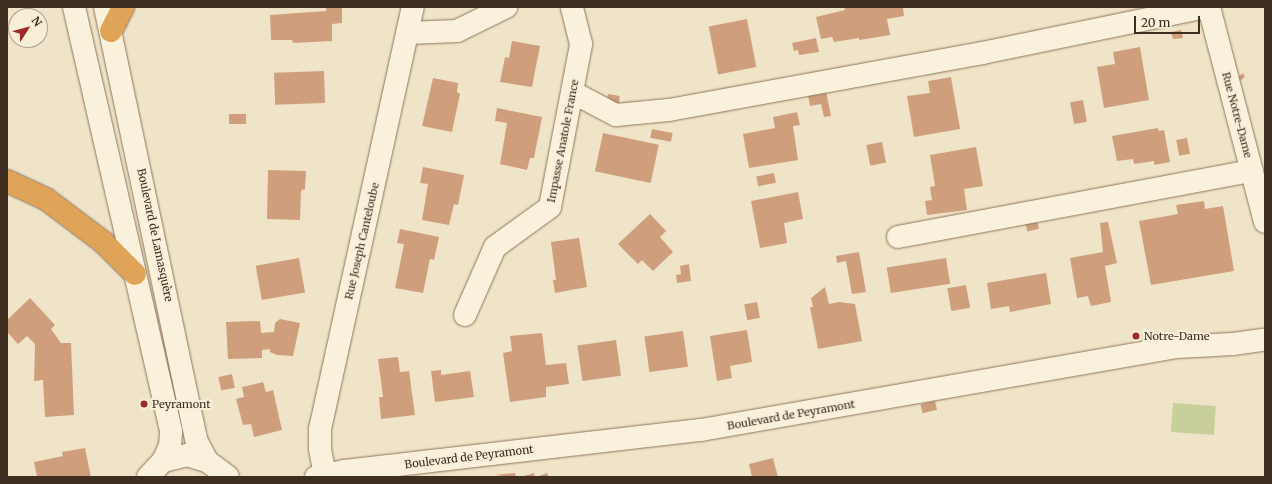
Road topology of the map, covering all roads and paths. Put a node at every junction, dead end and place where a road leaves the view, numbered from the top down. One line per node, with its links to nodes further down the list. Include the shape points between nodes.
1 (74, 7): 15 (street)
2 (105, 7): 8 (street, Boulevard de Lamasquère)
3 (123, 7): 8 (highway)
4 (413, 7): 9 (street, Rue Joseph Canteloube)
5 (506, 7): 9 (street, via 456,31)
6 (572, 7): 10 (street, Impasse Anatole France, via 581,44)
7 (1208, 7): 10 (street, via 982,53 669,110 616,115); 11 (street, Rue Notre-Dame)
8 (111, 31): 19 (street, Boulevard de Lamasquère, via 197,442)
9 (408, 33): 20 (street, Rue Joseph Canteloube, via 320,429)
10 (572, 92): 16 (street, Impasse Anatole France, via 550,207 496,247)
11 (1252, 171): 13 (street, Rue Notre-Dame); 14 (street)
12 (7, 181): 15 (highway, via 46,199 104,242)
13 (1265, 222)
14 (898, 236)
15 (135, 274): 18 (street, via 171,432)
16 (465, 315)
17 (1264, 338): 20 (street, Boulevard de Peyramont, via 1234,344 1177,348 701,430)
18 (164, 461): 19 (street, via 187,456); 21 (street)
19 (208, 461): 22 (street)
20 (321, 476)
21 (148, 477)
22 (228, 477)

